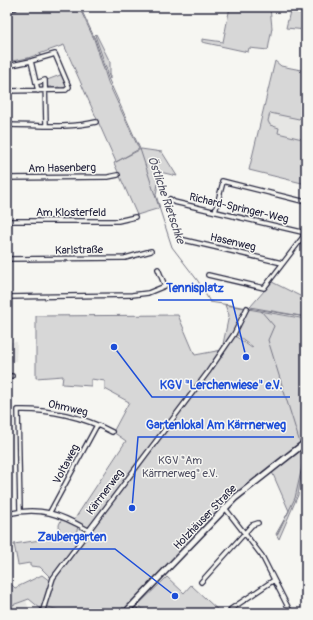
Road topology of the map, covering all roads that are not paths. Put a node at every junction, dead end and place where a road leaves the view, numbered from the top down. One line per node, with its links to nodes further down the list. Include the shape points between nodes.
1 (7, 8): 2 (street)
2 (15, 8)
3 (30, 61): 4 (street); 5 (street); 6 (street, via 55,54 69,88)
4 (7, 66)
5 (36, 83): 6 (street, via 45,80); 8 (street)
6 (46, 90): 8 (street); 10 (street)
7 (7, 91): 8 (street)
8 (38, 91)
9 (96, 122): 10 (street, via 86,125)
10 (46, 124): 11 (street)
11 (7, 125)
12 (118, 175): 13 (street, Am Hasenberg)
13 (7, 178)
14 (170, 199): 16 (street, Richard-Springer-Weg)
15 (306, 202): 16 (street, via 222,182)
16 (215, 212): 19 (street, Richard-Springer-Weg)
17 (135, 217): 18 (street, Am Klosterfeld, via 118,221)
18 (7, 221)
19 (306, 233): 23 (street)
20 (180, 239): 23 (street, Hasenweg)
21 (151, 251): 22 (street, Karlstraße, via 125,258)
22 (7, 259)
23 (282, 263): 25 (street, via 264,288)
24 (158, 268): 26 (street, via 165,286 148,293)
25 (208, 275)
26 (7, 297)
27 (247, 308): 38 (street, Kärrnerweg, via 234,334 208,372)
28 (7, 376): 29 (street)
29 (12, 376)
30 (97, 425): 31 (street, Ohmweg); 34 (street, Ohmweg, via 50,412 18,410); 35 (street, Voltaweg)
31 (112, 432)
32 (306, 442): 33 (main road, Holzhäuser Straße, via 267,471)
33 (225, 508): 39 (street); 44 (main road, Holzhäuser Straße)
34 (20, 510): 35 (street); 36 (street)
35 (50, 512): 38 (street)
36 (7, 514)
37 (258, 523): 39 (street, via 252,525)
38 (88, 530): 43 (street, Kärrnerweg, via 53,578)
39 (245, 533): 40 (street, via 262,556); 41 (street)
40 (274, 580): 42 (street); 45 (street)
41 (201, 582)
42 (231, 609)
43 (42, 613)
44 (125, 613)
45 (291, 613)

